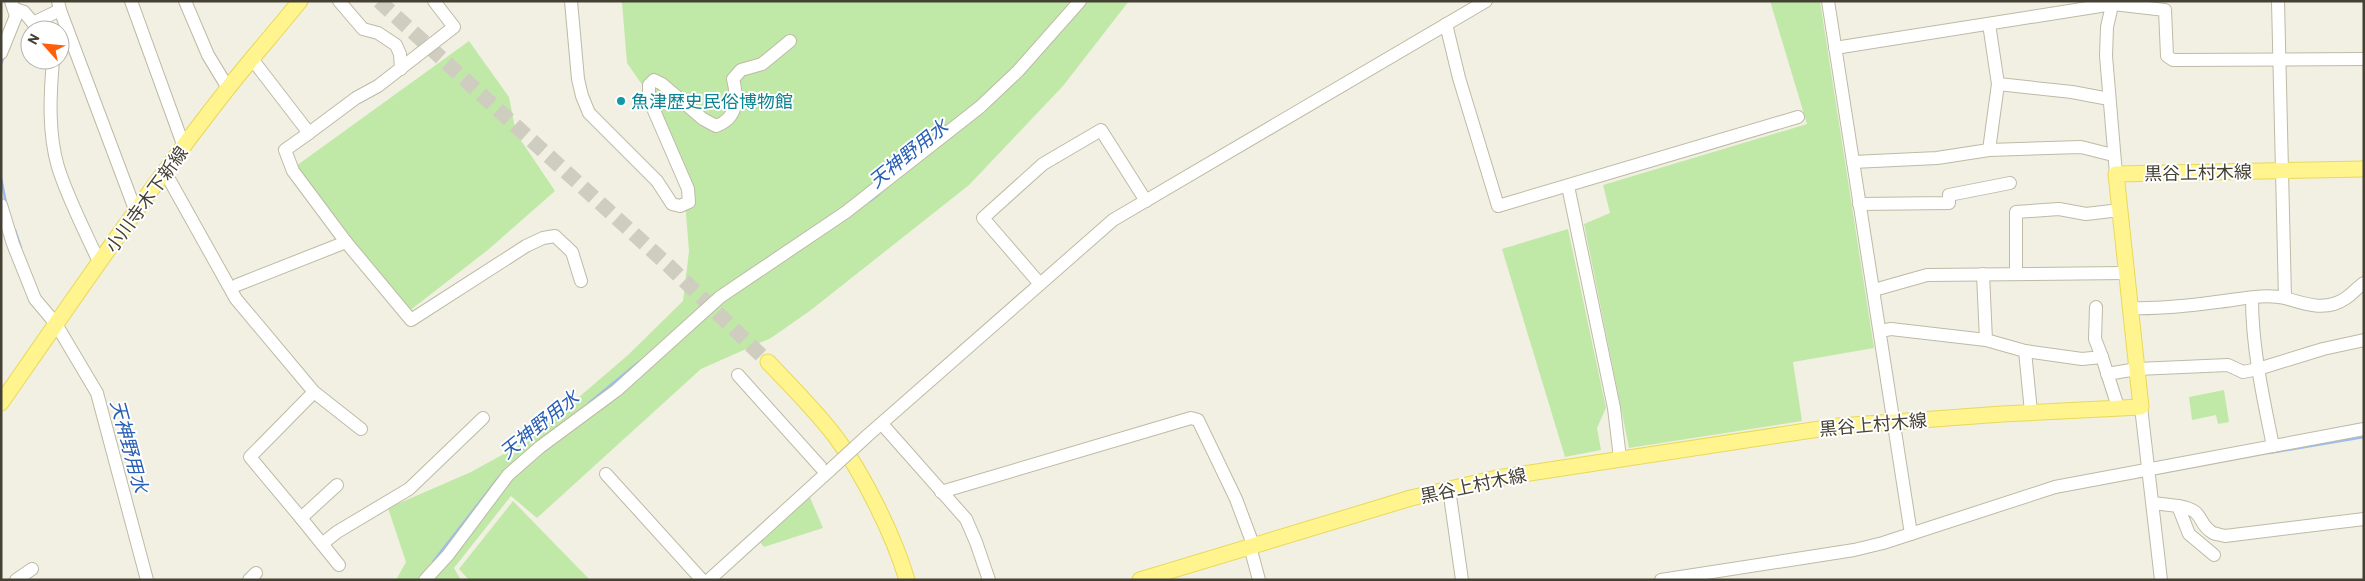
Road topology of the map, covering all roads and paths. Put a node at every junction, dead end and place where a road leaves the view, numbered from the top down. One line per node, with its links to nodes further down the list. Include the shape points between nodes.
1 (131, 1): 31 (street)
2 (186, 1): 27 (street, via 208,55)
3 (300, 1): 21 (main road, 小川寺木下新線)
4 (339, 1): 24 (street, via 363,29 378,33 396,45)
5 (434, 1): 24 (street, via 454,27)
6 (571, 1): 18 (street, via 578,79 589,113 657,181 672,204 680,206 689,202 688,189 649,99 649,85 654,80 662,84 716,126 725,123 735,109 738,97 733,79 740,70 762,64)
7 (1080, 1): 103 (street, via 1018,71 980,107 854,206 720,297 617,390 508,475)
8 (1486, 1): 16 (street)
9 (1828, 1): 19 (street)
10 (2278, 1): 23 (street)
11 (2113, 3): 17 (street); 23 (street, via 2165,10 2167,56 2173,60); 28 (street, via 2107,27)
12 (13, 5): 14 (street); 20 (street, via 16,16)
13 (59, 6): 15 (street); 45 (street)
14 (31, 20)
15 (43, 20)
16 (1446, 24): 40 (street, via 1498,206); 41 (street)
17 (1988, 24): 19 (street); 26 (street)
18 (790, 41)
19 (1835, 48): 34 (street)
20 (1, 53)
21 (252, 59): 27 (main road, 小川寺木下新線); 30 (street)
22 (2364, 59): 23 (street)
23 (2280, 60): 37 (street)
24 (400, 69): 30 (street)
25 (52, 70): 47 (street, via 50,100 58,167)
26 (1998, 84): 28 (street); 32 (street)
27 (228, 88): 31 (main road, 小川寺木下新線)
28 (2109, 99): 33 (street)
29 (1798, 118): 40 (street)
30 (309, 133): 46 (street, via 285,150 293,171)
31 (184, 147): 35 (main road, 小川寺木下新線)
32 (1989, 150): 33 (street, via 2082,147); 34 (street, via 1937,158)
33 (2113, 155): 38 (street)
34 (1852, 162): 43 (street)
35 (168, 169): 45 (main road, 小川寺木下新線); 54 (street); 60 (street, via 236,299)
36 (2364, 169): 37 (main road, 黒谷上村木線)
37 (2283, 170): 38 (main road, 黒谷上村木線); 57 (street)
38 (2116, 174): 44 (main road)
39 (2010, 183): 43 (street, via 1948,195 1949,203)
40 (1568, 186): 83 (street, via 1614,408)
41 (1146, 201): 53 (street, via 1113,220); 53 (street, via 1101,130 1043,164 983,218)
42 (1, 204): 61 (street, via 35,299)
43 (1859, 204): 55 (street)
44 (2120, 210): 48 (main road); 50 (street, via 2086,214 2060,209 2016,212)
45 (136, 212): 47 (main road, 小川寺木下新線)
46 (346, 242): 51 (street, via 411,320 494,265 543,238 555,236 572,252); 54 (street)
47 (99, 262): 61 (main road, 小川寺木下新線)
48 (2126, 273): 50 (street); 59 (main road)
49 (1983, 274): 50 (street); 55 (street, via 1927,275); 63 (street)
50 (2016, 274)
51 (581, 281)
52 (2364, 283): 57 (street, via 2345,299 2325,306 2312,307)
53 (1040, 284): 79 (street)
54 (237, 285): 60 (street)
55 (1874, 290): 62 (street)
56 (2252, 298): 57 (street); 59 (street, via 2160,309); 69 (street)
57 (2285, 298)
58 (2096, 307): 66 (street, via 2095,339)
59 (2131, 308): 68 (main road)
60 (247, 310): 72 (street)
61 (56, 324): 73 (main road, 小川寺木下新線); 102 (street, via 97,393)
62 (1880, 331): 63 (street, via 1891,329); 78 (street)
63 (1986, 340): 65 (street)
64 (2364, 340): 69 (street)
65 (2025, 351): 66 (street, via 2082,359); 76 (street)
66 (2102, 357): 70 (street)
67 (768, 362): 104 (main road, via 808,405 848,456 872,498)
68 (2137, 369): 69 (street, via 2228,365 2243,372); 70 (street); 75 (main road)
69 (2258, 369): 82 (street)
70 (2107, 374): 74 (street)
71 (738, 375): 85 (street)
72 (314, 392): 81 (street); 92 (street, via 250,457)
73 (1, 403)
74 (2118, 407): 75 (main road, 黒谷上村木線); 76 (main road, 黒谷上村木線)
75 (2141, 407): 84 (street)
76 (2031, 412): 78 (main road, 黒谷上村木線)
77 (483, 418): 95 (street, via 409,489)
78 (1893, 422): 83 (main road, 黒谷上村木線, via 1838,426); 94 (street)
79 (882, 424): 85 (street, bridge); 89 (street)
80 (2364, 429): 82 (street)
81 (361, 430)
82 (2273, 446): 84 (street)
83 (1620, 458): 88 (main road, 黒谷上村木線)
84 (2150, 468): 90 (street); 94 (street, via 2055,487)
85 (828, 472): 100 (street)
86 (606, 474): 100 (street)
87 (337, 485): 92 (street)
88 (1449, 489): 96 (main road, 黒谷上村木線); 108 (street)
89 (941, 492): 96 (street, via 1190,418 1198,420 1236,499); 105 (street, via 966,519)
90 (2153, 503): 91 (street); 110 (street)
91 (2178, 506): 93 (street, via 2192,509 2212,532 2225,536); 97 (street, via 2189,534)
92 (301, 518): 95 (street)
93 (2364, 519)
94 (1911, 534): 109 (street, via 1854,550)
95 (322, 544): 98 (street)
96 (1251, 546): 106 (main road, 黒谷上村木線); 107 (street)
97 (2214, 555)
98 (339, 564)
99 (32, 569): 101 (street)
100 (710, 579)
101 (16, 580)
102 (146, 580)
103 (425, 580)
104 (907, 580)
105 (989, 580)
106 (1140, 580)
107 (1259, 580)
108 (1462, 580)
109 (1661, 580)
110 (2161, 580)

